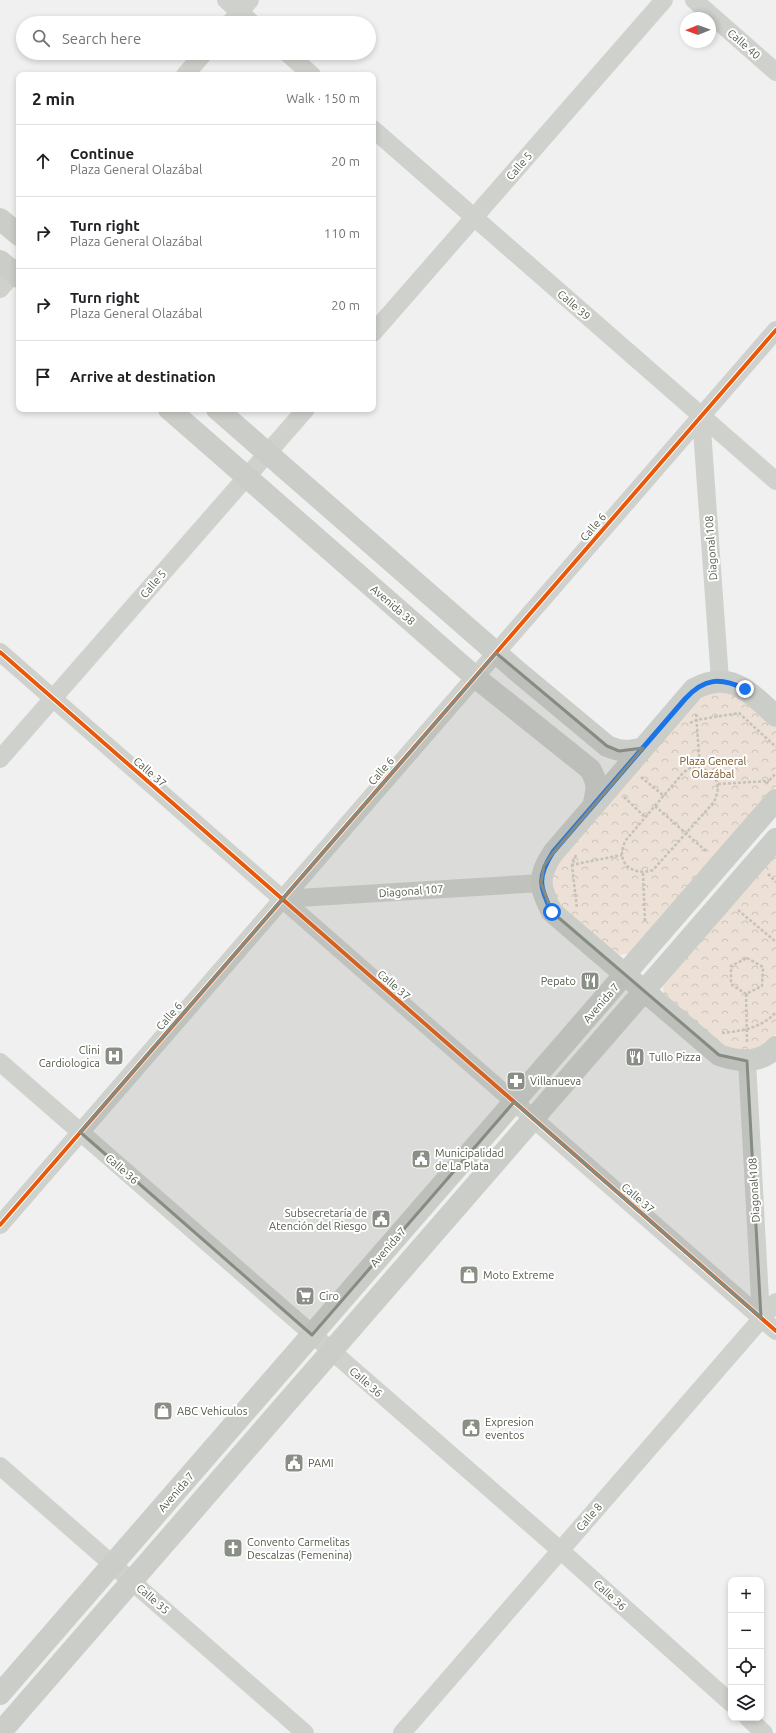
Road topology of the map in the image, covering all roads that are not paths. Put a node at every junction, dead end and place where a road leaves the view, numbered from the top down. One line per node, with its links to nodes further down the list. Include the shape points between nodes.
1 (226, 0): 4 (street)
2 (664, 0): 11 (street, Calle 5)
3 (694, 0): 9 (street, Calle 40)
4 (243, 14)
5 (198, 60): 7 (street)
6 (295, 60): 8 (street)
7 (188, 72)
8 (309, 72)
9 (776, 72)
10 (376, 132): 11 (street, Calle 39)
11 (474, 217): 14 (street, Calle 5); 19 (street, Calle 39)
12 (0, 219): 13 (main road)
13 (16, 233)
14 (376, 330)
15 (776, 330): 19 (street, Calle 6)
16 (172, 412): 21 (main road, Avenida 38)
17 (220, 412): 20 (main road)
18 (303, 412): 20 (street, Calle 5)
19 (701, 416): 22 (street, Calle 39); 24 (street, Calle 6); 26 (street, Diagonal 108)
20 (268, 453): 21 (street, Calle 5); 24 (main road)
21 (247, 477): 25 (main road, Avenida 38); 27 (street, Calle 5)
22 (776, 481)
23 (0, 652): 27 (street, Calle 37)
24 (496, 653): 25 (street, Calle 6); 29 (main road, via 608,746 619,751 631,752)
25 (475, 677): 32 (main road, Avenida 38, via 590,769 596,780 597,792); 35 (street, Calle 6)
26 (720, 680): 28 (main road, via 745,689); 29 (main road, via 706,682 694,689)
27 (53, 699): 30 (street, Calle 5); 35 (street, Calle 37)
28 (776, 716)
29 (643, 748): 32 (main road)
30 (0, 759)
31 (773, 791): 36 (main road, Avenida 7)
32 (593, 806): 34 (main road, via 553,852)
33 (776, 839): 37 (main road)
34 (542, 874): 35 (street, Diagonal 107); 36 (main road, via 544,897 552,912)
35 (282, 899): 41 (street, Calle 37); 43 (street, Calle 6)
36 (625, 975): 37 (main road); 41 (main road, Avenida 7)
37 (644, 991): 39 (main road, via 719,1055 732,1060); 42 (main road)
38 (776, 1047): 39 (main road, via 771,1053)
39 (747, 1061): 46 (street, Diagonal 108)
40 (0, 1062): 43 (street, Calle 36)
41 (514, 1102): 42 (street, Calle 37); 48 (main road, Avenida 7)
42 (534, 1119): 46 (street, Calle 37); 49 (main road)
43 (80, 1132): 44 (street, Calle 6); 48 (street, Calle 36)
44 (0, 1225)
45 (776, 1302): 46 (street, Calle 8)
46 (761, 1318): 47 (street, Calle 37); 51 (street, Calle 8)
47 (776, 1331)
48 (312, 1334): 49 (street, Calle 36); 52 (main road, Avenida 7)
49 (331, 1351): 51 (street, Calle 36); 53 (main road)
50 (0, 1466): 52 (street, Calle 35)
51 (560, 1550): 55 (street, Calle 36); 59 (street, Calle 8)
52 (113, 1564): 53 (street, Calle 35); 54 (main road, Avenida 7)
53 (131, 1581): 57 (main road); 58 (street, Calle 35)
54 (0, 1694)
55 (728, 1700)
56 (751, 1721): 60 (street)
57 (0, 1733)
58 (305, 1733)
59 (402, 1733)
60 (764, 1733)

